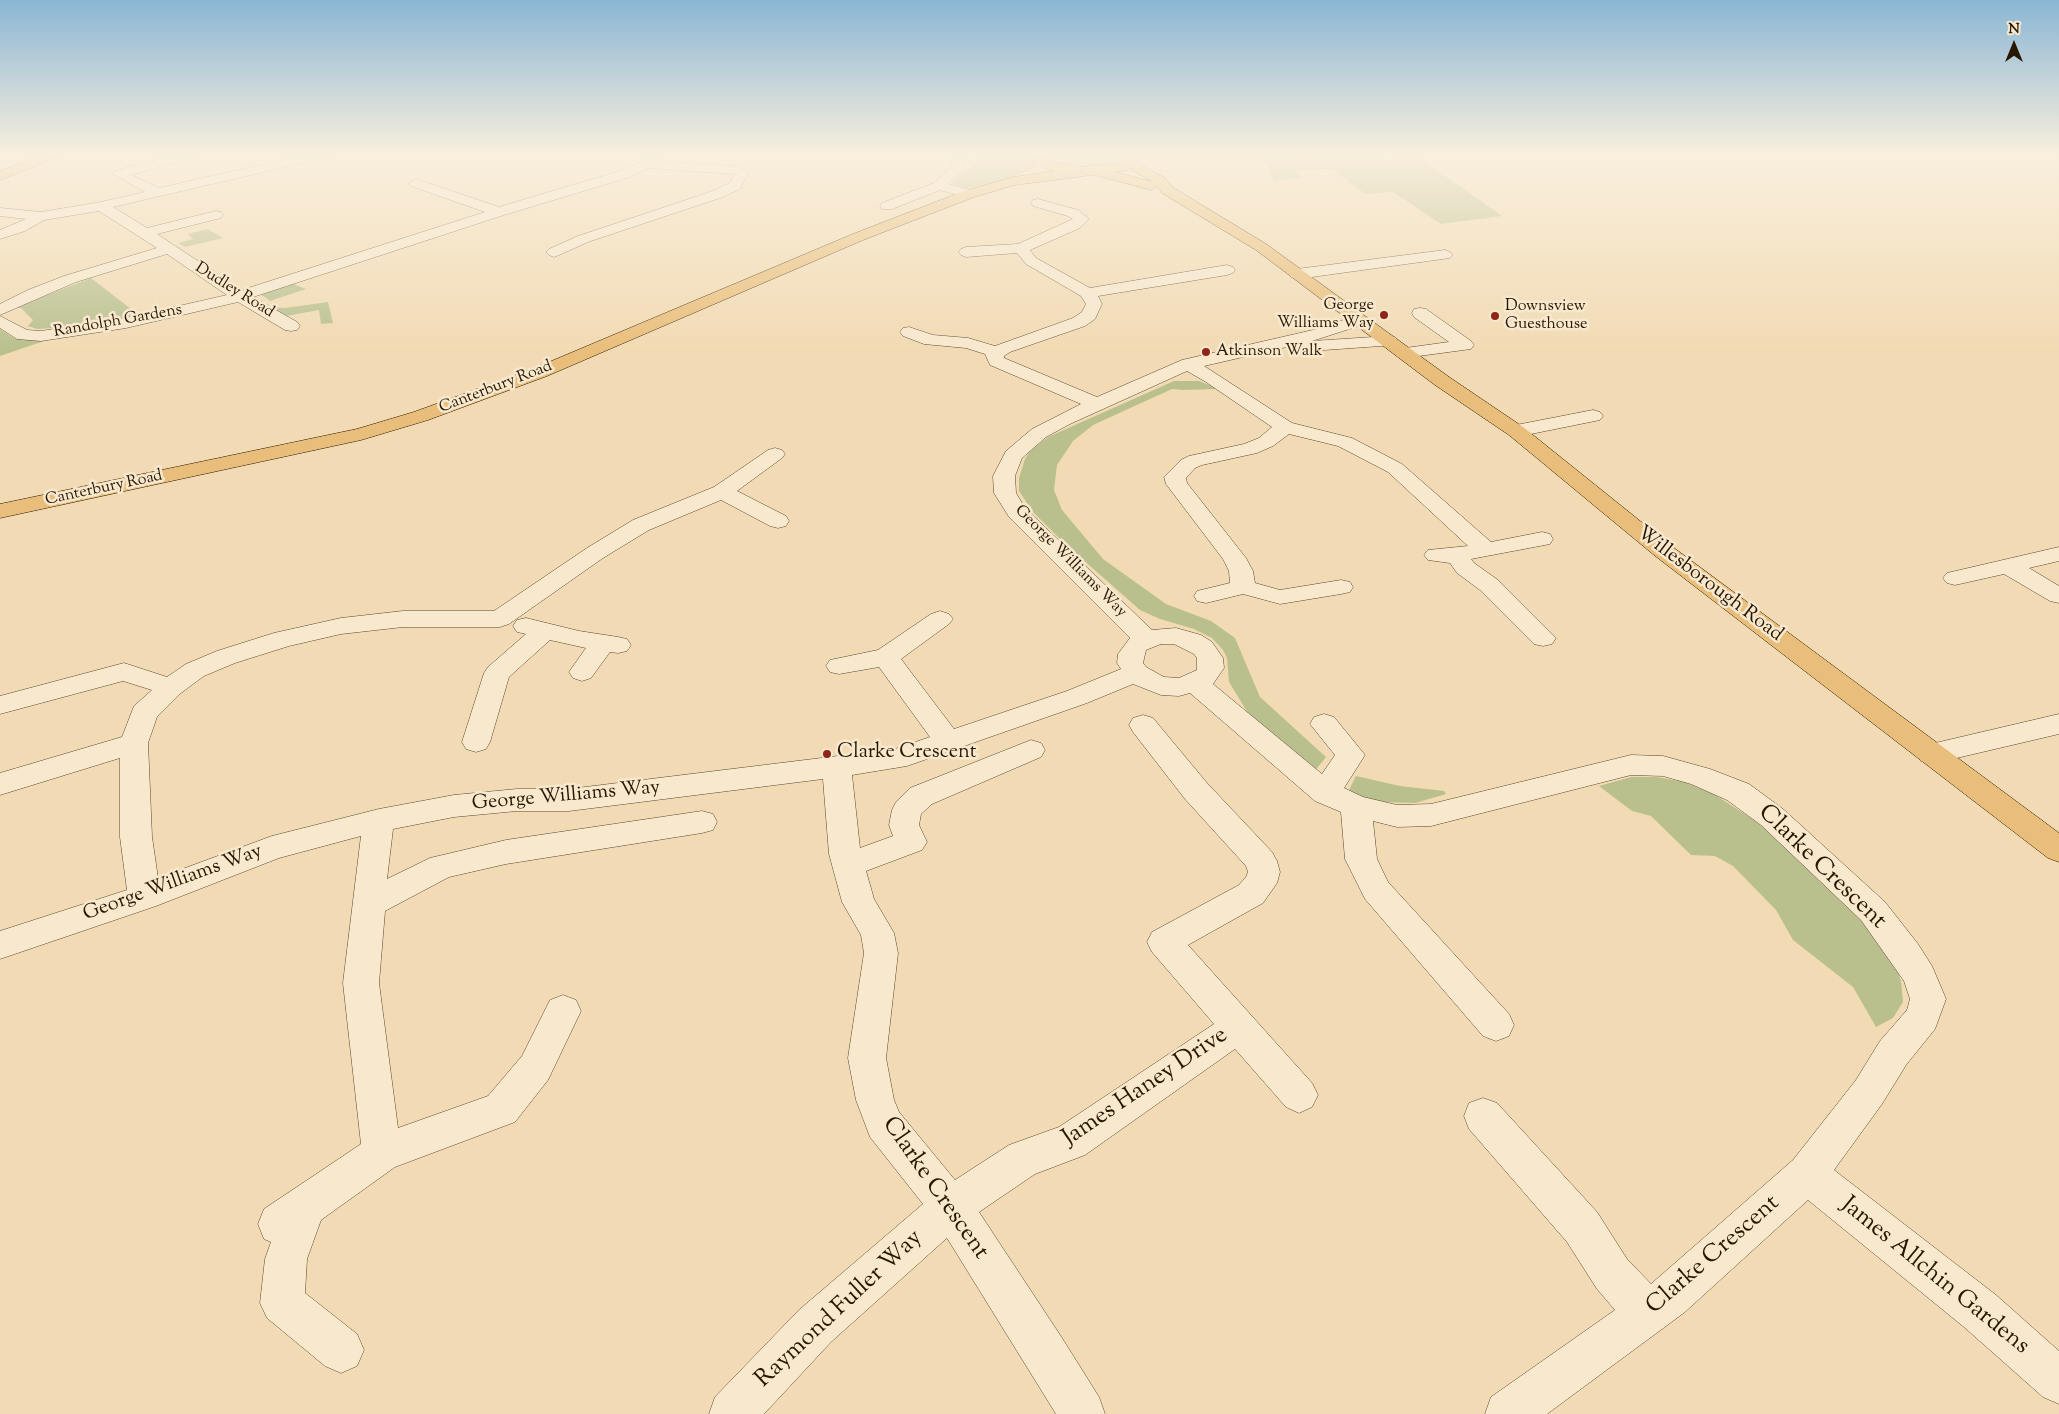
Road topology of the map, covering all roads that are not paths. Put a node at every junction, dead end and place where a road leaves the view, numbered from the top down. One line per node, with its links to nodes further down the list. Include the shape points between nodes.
1 (36, 219): 10 (street)
2 (122, 219): 9 (street, Dudley Road)
3 (204, 219): 9 (street)
4 (477, 219): 21 (street, Randolph Gardens)
5 (643, 219): 11 (street)
6 (904, 219): 38 (main road, Canterbury Road, via 548,369 421,416 361,434)
7 (1082, 219): 13 (street, via 1065,230)
8 (1215, 219): 19 (main road, Willesborough Road)
9 (145, 233): 14 (street, Dudley Road)
10 (0, 235)
11 (583, 239): 12 (street); 15 (street)
12 (608, 246)
13 (1021, 248): 16 (street); 20 (street, via 1031,261)
14 (169, 249): 21 (street, Dudley Road); 22 (street, via 70,280)
15 (554, 252)
16 (966, 252)
17 (1445, 255): 19 (street)
18 (1228, 270): 20 (street)
19 (1297, 274): 24 (main road, Willesborough Road)
20 (1088, 293): 30 (street, via 1094,304 1090,314 1082,320)
21 (238, 295): 25 (street, Randolph Gardens, via 136,321 42,336 23,335); 26 (street, Dudley Road)
22 (0, 310)
23 (1420, 313): 28 (street, George Williams Way, via 1465,345)
24 (1359, 320): 28 (main road, Willesborough Road); 29 (street, George Williams Way)
25 (0, 321)
26 (291, 326)
27 (909, 332): 30 (street, via 930,340 968,343)
28 (1396, 347): 29 (street, George Williams Way); 35 (main road, Willesborough Road)
29 (1261, 348): 31 (street, George Williams Way)
30 (997, 352): 32 (street, via 994,354 996,361)
31 (1188, 364): 32 (street, George Williams Way); 34 (street)
32 (1096, 404): 53 (street, George Williams Way, via 1038,433 1024,444 1013,455 1004,476 1005,493 1017,512)
33 (1592, 416): 35 (street)
34 (1285, 427): 41 (street, via 1345,442 1395,468); 45 (street, via 1266,442 1250,449 1196,460 1175,477 1177,484 1234,558 1241,571)
35 (1516, 431): 68 (main road, Willesborough Road, via 1662,550)
36 (774, 454): 37 (street)
37 (722, 492): 39 (street); 49 (street, via 641,525 576,564)
38 (0, 511)
39 (778, 520)
40 (1542, 539): 41 (street)
41 (1486, 550): 52 (street, via 1447,555 1489,585)
42 (2059, 554): 43 (street)
43 (2008, 566): 44 (street); 48 (street)
44 (1955, 578)
45 (1243, 587): 46 (street, via 1280,597); 47 (street)
46 (1341, 587)
47 (1206, 596)
48 (2059, 596)
49 (500, 619): 51 (street); 59 (street, via 403,619 341,626 226,656 195,670)
50 (940, 619): 54 (street)
51 (544, 632): 56 (street, via 610,644); 64 (street, via 497,673)
52 (1543, 638)
53 (1146, 639): 57 (street, via 1130,654 1130,663); 58 (street, via 1176,636 1203,648 1210,658 1210,668 1206,676)
54 (886, 657): 55 (street); 65 (street)
55 (839, 666)
56 (582, 672)
57 (1136, 673): 58 (street, via 1161,686 1179,687); 65 (street, George Williams Way)
58 (1195, 683): 71 (street, Clarke Crescent)
59 (171, 687): 60 (street, via 124,672); 66 (street, via 144,713)
60 (0, 705)
61 (1324, 724): 71 (street, via 1351,755 1341,767)
62 (1143, 725): 81 (street, James Haney Drive, via 1196,791 1261,861 1262,883 1251,894 1164,942)
63 (2057, 727): 68 (street)
64 (476, 742)
65 (948, 742): 69 (street, George Williams Way, via 897,759)
66 (134, 743): 70 (street); 76 (street, via 136,837)
67 (1032, 750): 75 (street, via 921,796 907,810 904,826 911,842)
68 (1931, 754): 74 (main road, Willesborough Road)
69 (837, 768): 72 (street, George Williams Way, via 569,800 517,800 454,806); 75 (street, Clarke Crescent)
70 (0, 784)
71 (1341, 799): 80 (street, via 1361,859 1376,890); 85 (street, Clarke Crescent, via 1398,816 1431,815 1646,764 1700,776 1738,792 1772,817 1872,911 1906,954 1920,976 1928,999 1922,1018 1893,1053 1869,1092)
72 (379, 820): 76 (street, George Williams Way, via 272,848); 77 (street)
73 (702, 822): 77 (street, via 506,852 441,867)
74 (2059, 850)
75 (848, 865): 86 (street, Clarke Crescent, via 858,902 876,933 882,953 868,1036 867,1058 875,1100 884,1124)
76 (144, 897): 78 (street, George Williams Way)
77 (368, 904): 84 (street, via 361,983)
78 (0, 945)
79 (563, 1011): 84 (street, via 535,1068 501,1108)
80 (1496, 1025)
81 (1238, 1027): 82 (street, James Haney Drive); 86 (street, James Haney Drive, via 1071,1142 1023,1159)
82 (1299, 1095)
83 (1483, 1116): 87 (street, via 1582,1226 1612,1274)
84 (382, 1153): 88 (street, via 292,1215 282,1302)
85 (1807, 1174): 87 (street, Clarke Crescent); 89 (street, James Allchin Gardens, via 1980,1311)
86 (950, 1208): 90 (street, Raymond Fuller Way, via 815,1326); 91 (street, Clarke Crescent)
87 (1648, 1313): 92 (street, Clarke Crescent)
88 (341, 1350)
89 (2059, 1381)
90 (732, 1414)
91 (1082, 1414)
92 (1508, 1414)

